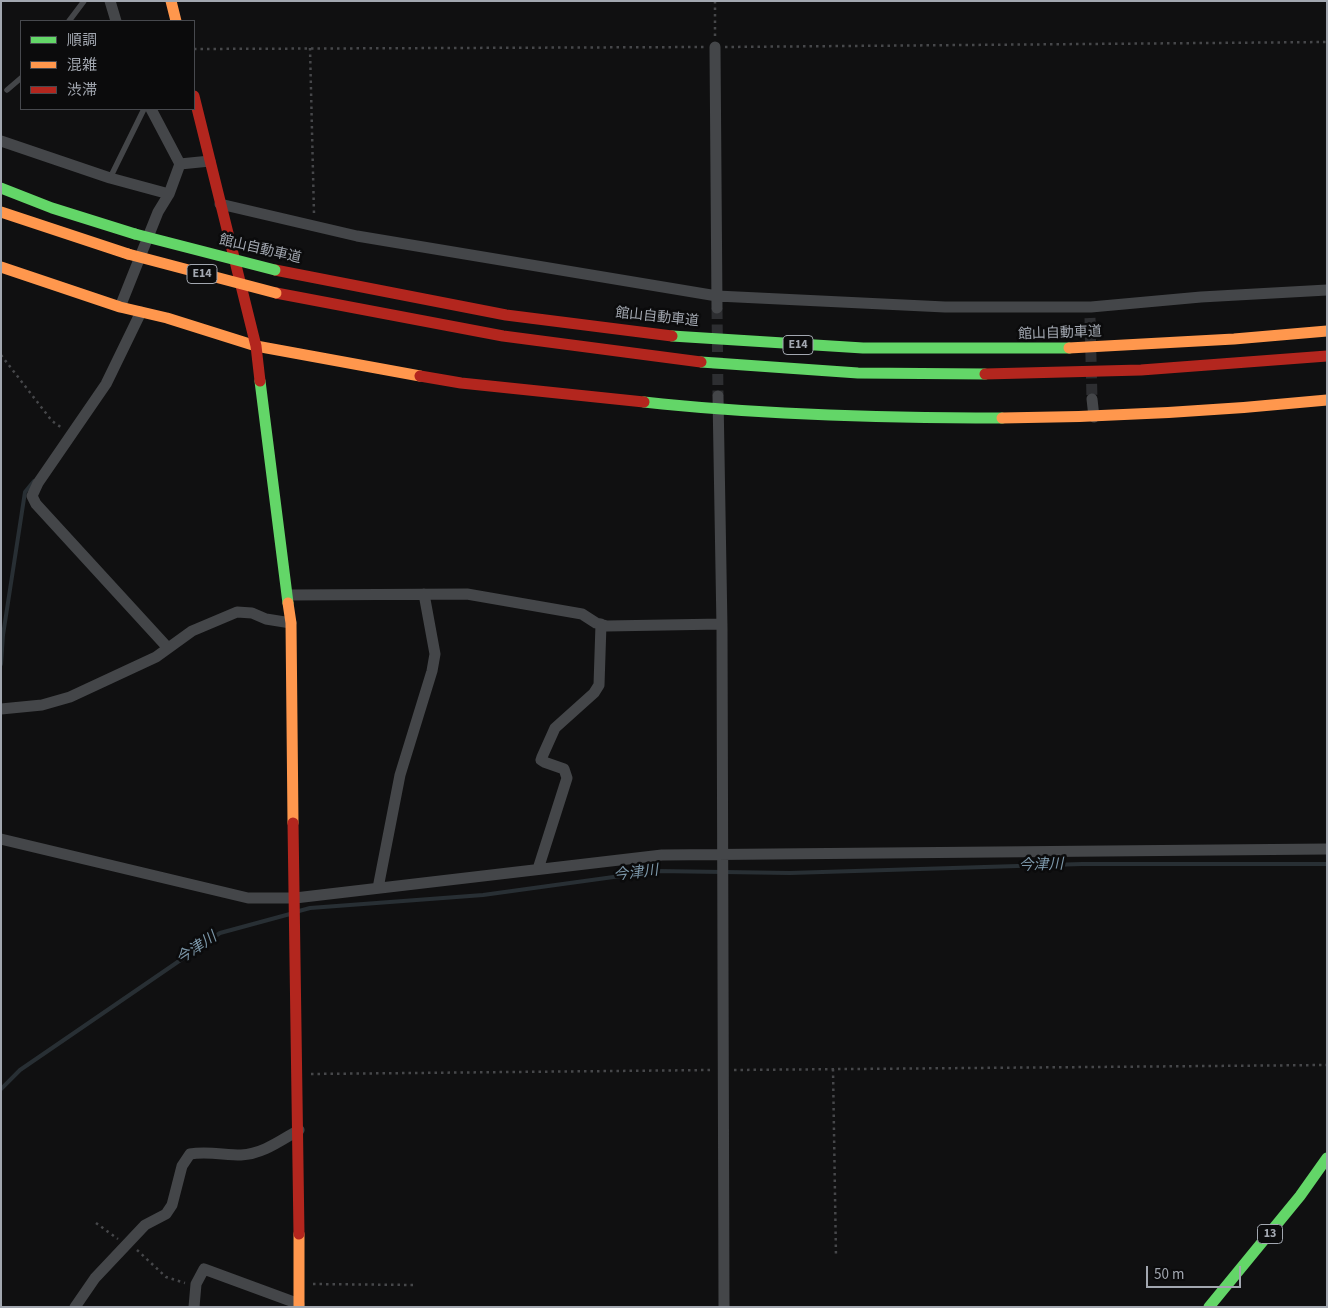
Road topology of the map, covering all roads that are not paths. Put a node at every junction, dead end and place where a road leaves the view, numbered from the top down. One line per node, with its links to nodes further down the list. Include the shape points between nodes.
1 (84, 1): 4 (lane)
2 (110, 1): 5 (street)
3 (171, 1): 6 (main road)
4 (70, 20)
5 (116, 20)
6 (176, 20)
7 (715, 47): 23 (street)
8 (20, 79): 9 (lane)
9 (7, 90)
10 (195, 100): 14 (main road)
11 (144, 110): 16 (lane)
12 (153, 110): 15 (street)
13 (1, 141): 16 (street)
14 (210, 162): 15 (street); 19 (main road)
15 (180, 164): 18 (street)
16 (110, 178): 18 (street)
17 (1, 188): 26 (main road, 館山自動車道 / E14, bridge, via 135,234 275,270 419,300 584,326 744,342 879,350 1025,351 1165,345)
18 (169, 194): 24 (street, via 158,212)
19 (220, 204): 23 (street, via 314,226); 27 (main road)
20 (1, 212): 28 (main road, E14, bridge, via 128,254 276,293 415,322 571,347 743,365 879,372 1156,370)
21 (1, 267): 24 (main road)
22 (1327, 290): 23 (street, via 1201,297 1091,313)
23 (717, 302)
24 (120, 308): 25 (main road)
25 (141, 312): 27 (main road); 39 (street, via 106,384 32,496)
26 (1327, 331)
27 (256, 346): 32 (main road, via 461,384); 35 (main road)
28 (1327, 356)
29 (718, 396): 32 (street)
30 (1092, 399): 33 (street)
31 (1327, 400): 33 (main road)
32 (717, 410): 33 (main road, via 945,418); 38 (street)
33 (1094, 417)
34 (424, 594): 35 (street); 37 (street, via 467,594 540,606 582,614); 45 (street, via 435,654 400,775)
35 (288, 595): 36 (main road)
36 (291, 623): 39 (street, via 237,612 192,631); 46 (main road)
37 (601, 624): 38 (street); 44 (street, via 599,685 556,728 541,760 564,769 567,778)
38 (722, 624): 43 (street)
39 (168, 648): 40 (street, via 156,657 70,697 42,705)
40 (1, 709)
41 (1, 839): 46 (street, via 248,898)
42 (1327, 849): 43 (street)
43 (722, 855): 44 (street, via 662,855); 52 (street)
44 (538, 869): 45 (street)
45 (378, 888): 46 (street)
46 (295, 898): 47 (main road)
47 (299, 1130): 49 (main road); 50 (street, via 262,1151 243,1155 190,1154 182,1166 172,1205 166,1214 145,1224 95,1278)
48 (1327, 1158): 53 (main road, 13)
49 (299, 1305): 51 (street, via 204,1269 196,1284)
50 (75, 1307)
51 (194, 1307)
52 (724, 1307)
53 (1209, 1307)

